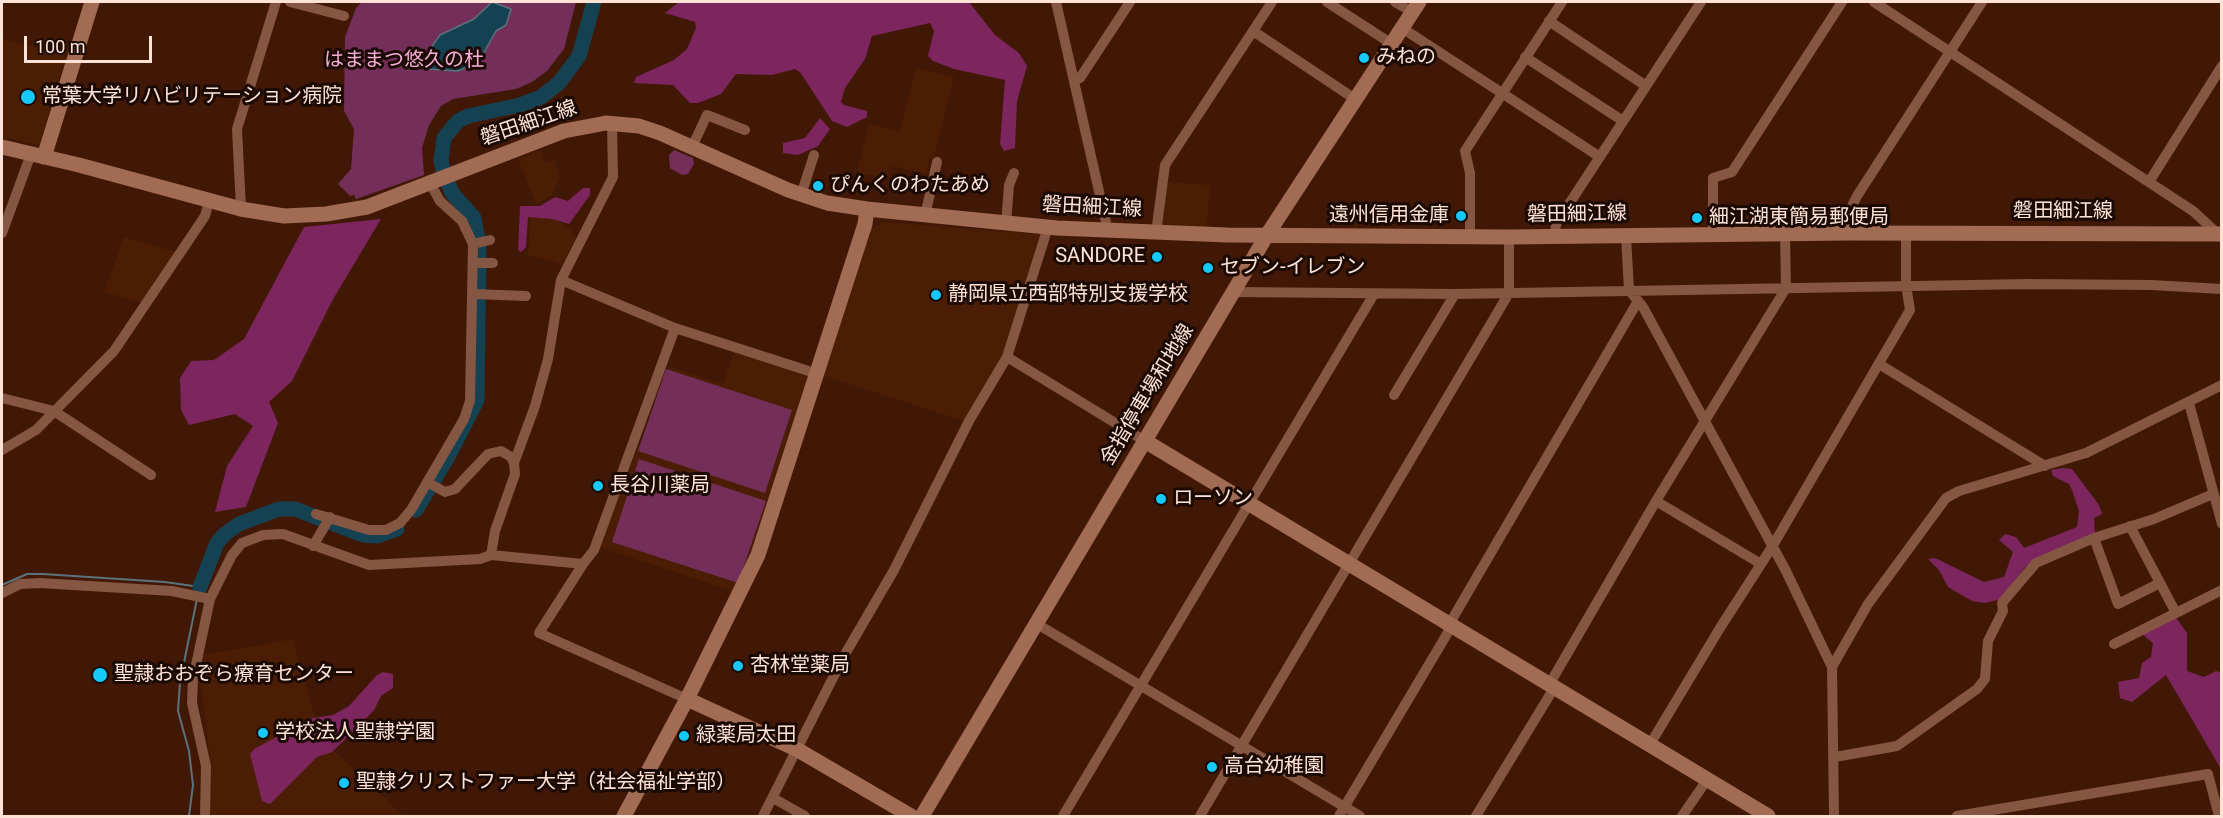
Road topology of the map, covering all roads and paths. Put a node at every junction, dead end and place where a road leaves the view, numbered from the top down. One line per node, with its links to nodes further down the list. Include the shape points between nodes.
1 (92, 2): 32 (main road)
2 (276, 2): 41 (street, via 237,129)
3 (290, 2): 15 (street)
4 (1056, 2): 23 (street)
5 (1130, 2): 23 (street, via 1080,78)
6 (1272, 2): 18 (street)
7 (1327, 2): 19 (street)
8 (1395, 2): 14 (street)
9 (1562, 2): 16 (street)
10 (1701, 2): 24 (street)
11 (1842, 2): 52 (street, via 1732,172 1713,178)
12 (1874, 2): 20 (street)
13 (1982, 2): 20 (street)
14 (1416, 7): 17 (main road, 金指停車場和地線)
15 (344, 16)
16 (1549, 21): 21 (street); 24 (street)
17 (1402, 28): 19 (main road, 金指停車場和地線); 25 (street)
18 (1253, 31): 26 (street); 49 (street, via 1166,165)
19 (1392, 44): 26 (main road, 金指停車場和地線)
20 (1951, 52): 38 (street); 50 (street, via 1857,196 1849,212)
21 (1525, 57): 25 (street); 27 (street)
22 (2222, 66): 38 (street)
23 (1074, 80): 46 (street)
24 (1646, 86): 27 (street)
25 (1501, 93): 34 (street); 57 (street, via 1465,151 1470,173)
26 (1356, 99): 54 (main road, 金指停車場和地線)
27 (1623, 121): 34 (street)
28 (612, 123): 31 (main road, 磐田細江線, via 649,129); 37 (main road, 磐田細江線, via 574,128); 63 (street, via 613,177)
29 (745, 130): 31 (street, via 706,115)
30 (2, 147): 32 (main road, 磐田細江線)
31 (692, 147): 39 (main road, 磐田細江線)
32 (37, 155): 40 (main road, 磐田細江線); 48 (street)
33 (814, 155): 39 (street)
34 (1600, 157): 55 (street, via 1556,224)
35 (937, 162): 43 (street)
36 (1014, 173): 44 (street, via 1009,184)
37 (434, 182): 41 (main road, 磐田細江線, via 367,207 326,214 284,216); 60 (street, via 440,201 462,222)
38 (2149, 182): 51 (street)
39 (801, 195): 42 (main road, 磐田細江線)
40 (209, 201): 41 (main road, 磐田細江線); 83 (street, via 205,216 114,351)
41 (241, 209)
42 (867, 209): 43 (main road, 磐田細江線); 78 (main road)
43 (925, 216): 44 (main road, 磐田細江線)
44 (1006, 224): 45 (main road, 磐田細江線)
45 (1048, 227): 46 (main road, 磐田細江線); 76 (street)
46 (1108, 231): 49 (main road, 磐田細江線)
47 (1906, 232): 50 (main road, 磐田細江線); 51 (main road, 磐田細江線); 64 (street)
48 (2, 233)
49 (1156, 233): 54 (main road, 磐田細江線)
50 (1849, 233): 53 (main road, 磐田細江線)
51 (2219, 233)
52 (1713, 234): 53 (main road, 磐田細江線); 56 (main road, 磐田細江線)
53 (1785, 234): 65 (street)
54 (1267, 235): 57 (main road, 磐田細江線); 68 (main road, 金指停車場和地線)
55 (1555, 236): 56 (main road, 磐田細江線); 58 (main road, 磐田細江線)
56 (1626, 236): 66 (street)
57 (1470, 237): 58 (main road, 磐田細江線)
58 (1509, 237): 69 (street)
59 (490, 240): 60 (street)
60 (473, 244): 62 (street)
61 (493, 262): 62 (street)
62 (474, 263): 70 (street)
63 (561, 280): 75 (street); 87 (street, via 546,368)
64 (1906, 285): 65 (street); 67 (street, via 2151,285); 77 (street, via 1910,310)
65 (1786, 288): 66 (street); 84 (street)
66 (1629, 290): 69 (street); 74 (street)
67 (2222, 290)
68 (1234, 292): 71 (street); 85 (main road, 金指停車場和地線)
69 (1509, 293): 72 (street); 104 (street)
70 (474, 294): 73 (street); 90 (street, via 470,401)
71 (1374, 294): 72 (street); 93 (street)
72 (1455, 294): 80 (street)
73 (526, 296)
74 (1638, 301): 84 (street); 112 (street)
75 (675, 328): 78 (street); 103 (street, via 594,550)
76 (1007, 357): 85 (street); 120 (street, via 844,656)
77 (1879, 364): 88 (street); 101 (street)
78 (818, 374): 117 (main road, via 758,555)
79 (2222, 385): 82 (street)
80 (1394, 395)
81 (2, 398): 83 (street)
82 (2189, 403): 88 (street, via 2086,453); 91 (street)
83 (54, 411): 86 (street, via 36,430); 89 (street)
84 (1706, 423): 92 (street); 101 (street)
85 (1145, 441): 93 (main road); 111 (main road, 金指停車場和地線)
86 (2, 450)
87 (514, 463): 90 (street, via 501,452 488,454 455,489 445,492); 102 (street, via 516,474 495,531)
88 (2045, 466): 114 (street, via 1946,498 1868,604)
89 (151, 475)
90 (428, 483): 96 (street, via 400,523 386,530 369,530)
91 (2213, 494): 94 (street); 98 (street)
92 (1656, 501): 105 (street); 116 (street)
93 (1249, 504): 104 (main road); 115 (street)
94 (2220, 511): 97 (street)
95 (316, 514): 96 (street)
96 (330, 517): 100 (street)
97 (2222, 524)
98 (2130, 526): 99 (street); 106 (street)
99 (2094, 538): 106 (street, via 2118,604); 121 (street, via 2036,563 2002,603 2003,611 1988,641 1985,679 1977,689 1898,746)
100 (312, 546): 102 (street, via 369,565 480,559); 109 (street, via 283,534 263,535 242,543)
101 (1772, 547): 105 (street); 114 (street)
102 (492, 555): 103 (street)
103 (583, 564): 117 (street, via 539,633)
104 (1348, 564): 112 (main road); 118 (street)
105 (1761, 564): 119 (street)
106 (2160, 583): 110 (street)
107 (2222, 590): 110 (street)
108 (2, 593): 109 (street, via 20,584 40,583)
109 (206, 598): 125 (street, via 192,704 206,766)
110 (2176, 613): 113 (street)
111 (1037, 624): 115 (street); 130 (main road, 金指停車場和地線)
112 (1450, 625): 116 (main road); 124 (street)
113 (2114, 645)
114 (1832, 667): 121 (street)
115 (1141, 685): 118 (street); 131 (street)
116 (1552, 686): 119 (main road); 134 (street)
117 (687, 699): 120 (main road); 126 (main road)
118 (1242, 746): 124 (street); 132 (street)
119 (1649, 746): 122 (main road)
120 (798, 750): 123 (street); 129 (main road)
121 (1835, 757): 137 (street)
122 (1707, 780): 135 (street); 136 (main road)
123 (773, 798): 127 (street); 128 (street)
124 (1342, 812): 133 (street)
125 (205, 816)
126 (624, 816)
127 (763, 816)
128 (805, 816)
129 (911, 816)
130 (922, 816)
131 (1063, 816)
132 (1200, 816)
133 (1360, 816)
134 (1476, 816)
135 (1682, 816)
136 (1768, 816)
137 (1834, 816)
138 (1957, 816): 139 (street, via 2208,774)
139 (2219, 816)

